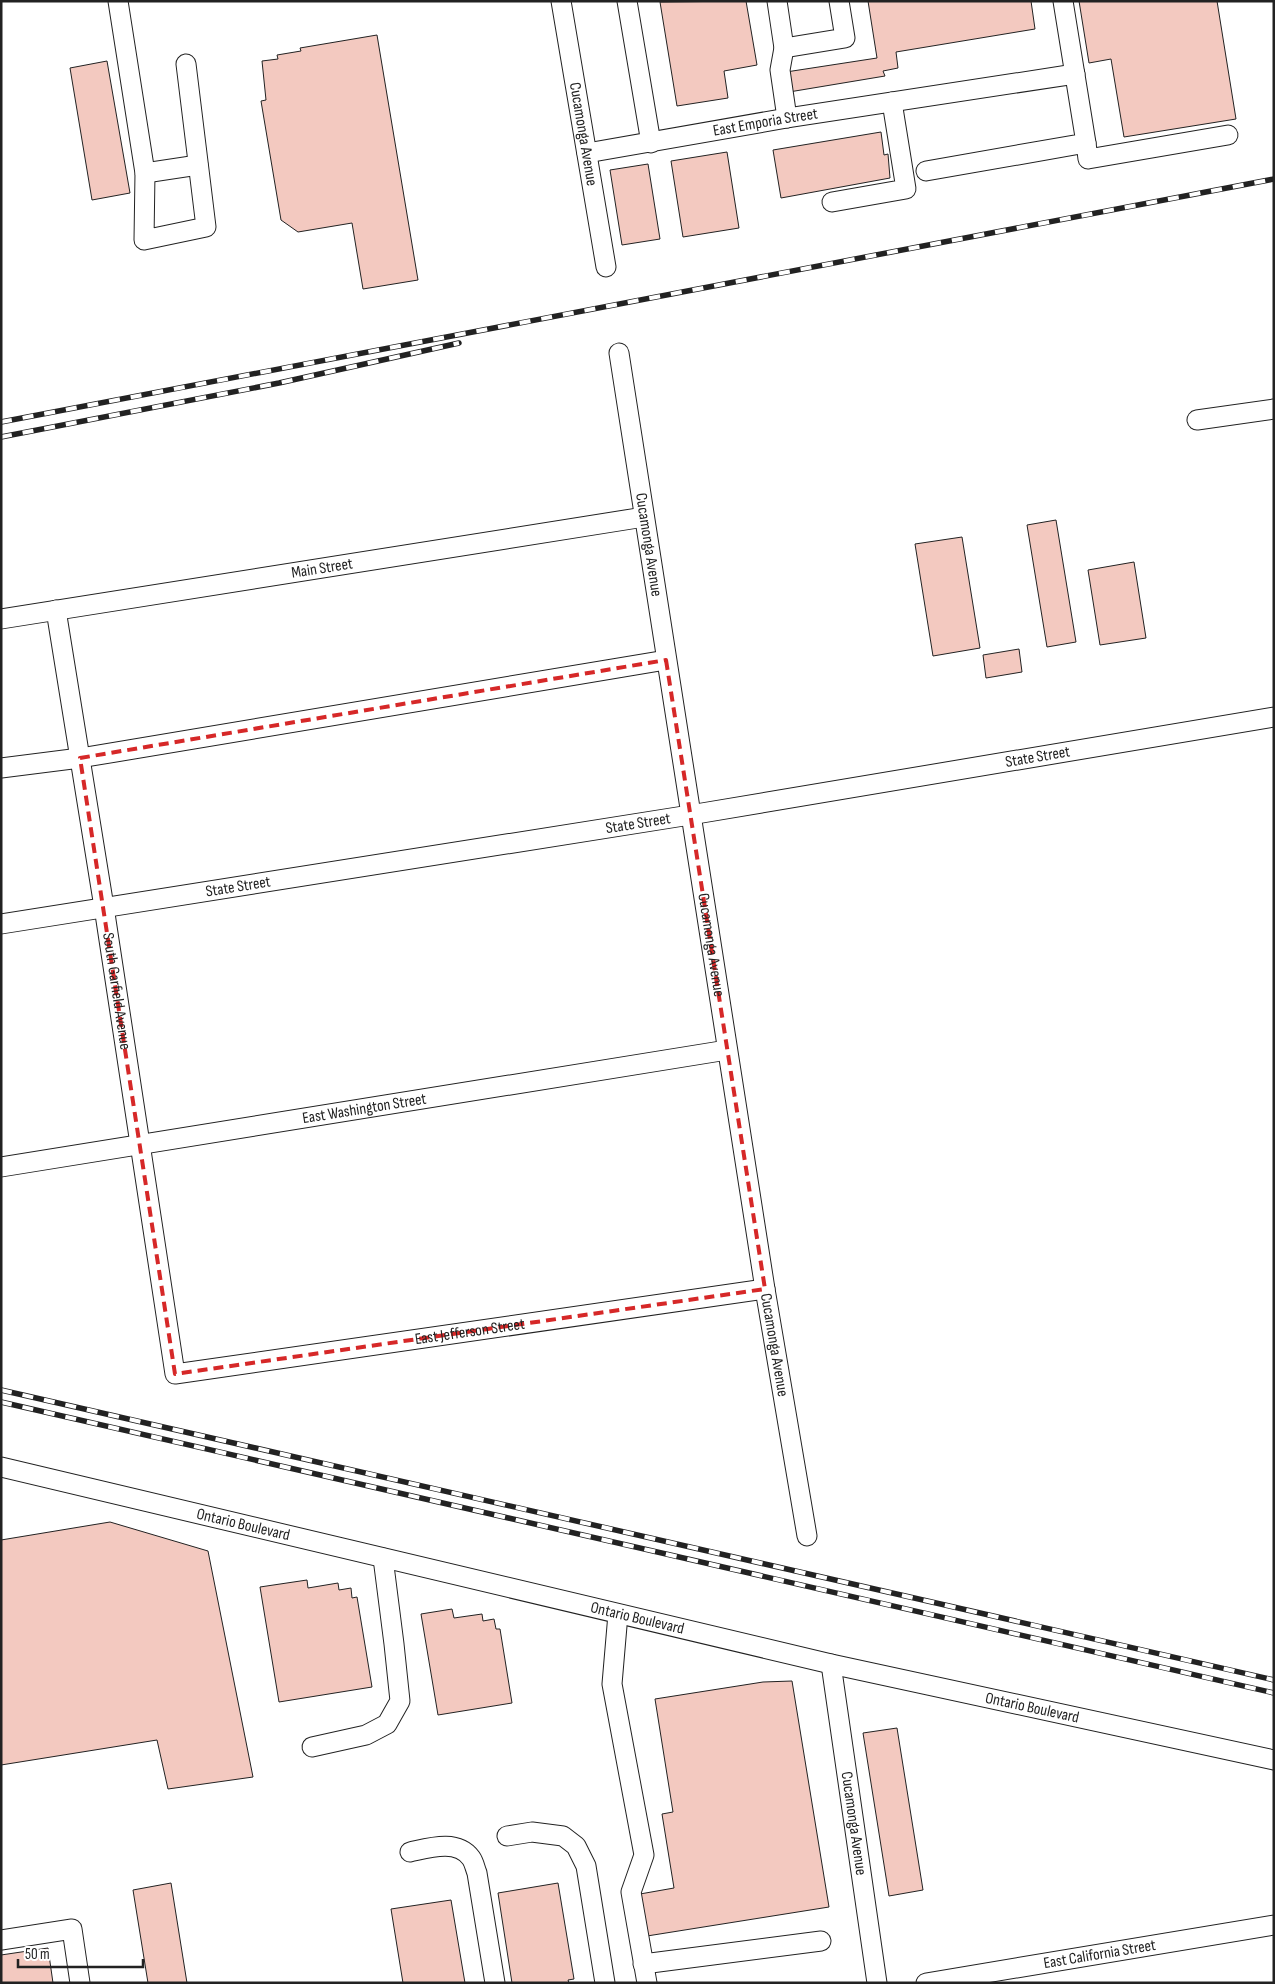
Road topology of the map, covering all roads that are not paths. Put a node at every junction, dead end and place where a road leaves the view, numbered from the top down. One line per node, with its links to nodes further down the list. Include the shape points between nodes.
1 (118, 1): 18 (street)
2 (561, 1): 15 (street, Cucamonga Avenue)
3 (627, 1): 13 (street)
4 (776, 1): 7 (street)
5 (839, 1): 7 (street, via 845,38)
6 (1063, 1): 9 (street)
7 (784, 48): 11 (street, via 780,70)
8 (186, 64): 16 (street)
9 (1075, 74): 10 (street, East Emporia Street); 14 (street)
10 (892, 102): 11 (street, East Emporia Street); 19 (street, via 906,189)
11 (787, 118): 13 (street, East Emporia Street)
12 (1228, 135): 14 (street, via 1088,159)
13 (651, 143): 15 (street, East Emporia Street)
14 (1086, 143): 17 (street)
15 (587, 152): 20 (street, Cucamonga Avenue)
16 (198, 165): 18 (street); 18 (street, via 206,227 144,240)
17 (926, 171)
18 (145, 174)
19 (832, 202)
20 (606, 267)
21 (619, 353): 24 (street, Cucamonga Avenue)
22 (1274, 409): 23 (street)
23 (1197, 420)
24 (644, 517): 25 (street, Main Street); 27 (street, Cucamonga Avenue)
25 (56, 610): 26 (street, Main Street); 29 (street, South Garfield Avenue)
26 (1, 619)
27 (666, 660): 29 (street); 31 (street, Cucamonga Avenue)
28 (1274, 717): 31 (street, State Street)
29 (80, 758): 30 (street); 32 (street, South Garfield Avenue)
30 (1, 768)
31 (690, 815): 32 (street, State Street); 34 (street, Cucamonga Avenue)
32 (104, 907): 33 (street, State Street); 35 (street, South Garfield Avenue)
33 (1, 924)
34 (728, 1050): 35 (street, East Washington Street); 37 (street, Cucamonga Avenue)
35 (140, 1144): 36 (street, East Washington Street); 38 (street, South Garfield Avenue)
36 (1, 1167)
37 (765, 1289): 38 (street, East Jefferson Street); 40 (street, Cucamonga Avenue)
38 (175, 1374)
39 (1, 1467): 41 (street, Ontario Boulevard)
40 (807, 1536)
41 (383, 1558): 42 (street, Ontario Boulevard); 44 (street, via 400,1701 387,1724 380,1728 366,1735)
42 (618, 1614): 43 (street, Ontario Boulevard); 51 (street, via 612,1684 644,1855 631,1892)
43 (831, 1664): 45 (street, Ontario Boulevard); 56 (street, Cucamonga Avenue)
44 (312, 1747)
45 (1274, 1760)
46 (507, 1836): 54 (street, via 532,1832 563,1836 576,1846 586,1866)
47 (410, 1852): 53 (street, via 440,1846 458,1849 470,1858 477,1873)
48 (1274, 1925): 57 (street, East California Street)
49 (1, 1940): 52 (street, via 72,1929)
50 (821, 1941): 51 (street)
51 (643, 1964): 55 (street)
52 (80, 1983)
53 (496, 1983)
54 (605, 1983)
55 (647, 1983)
56 (877, 1983)
57 (926, 1983)

